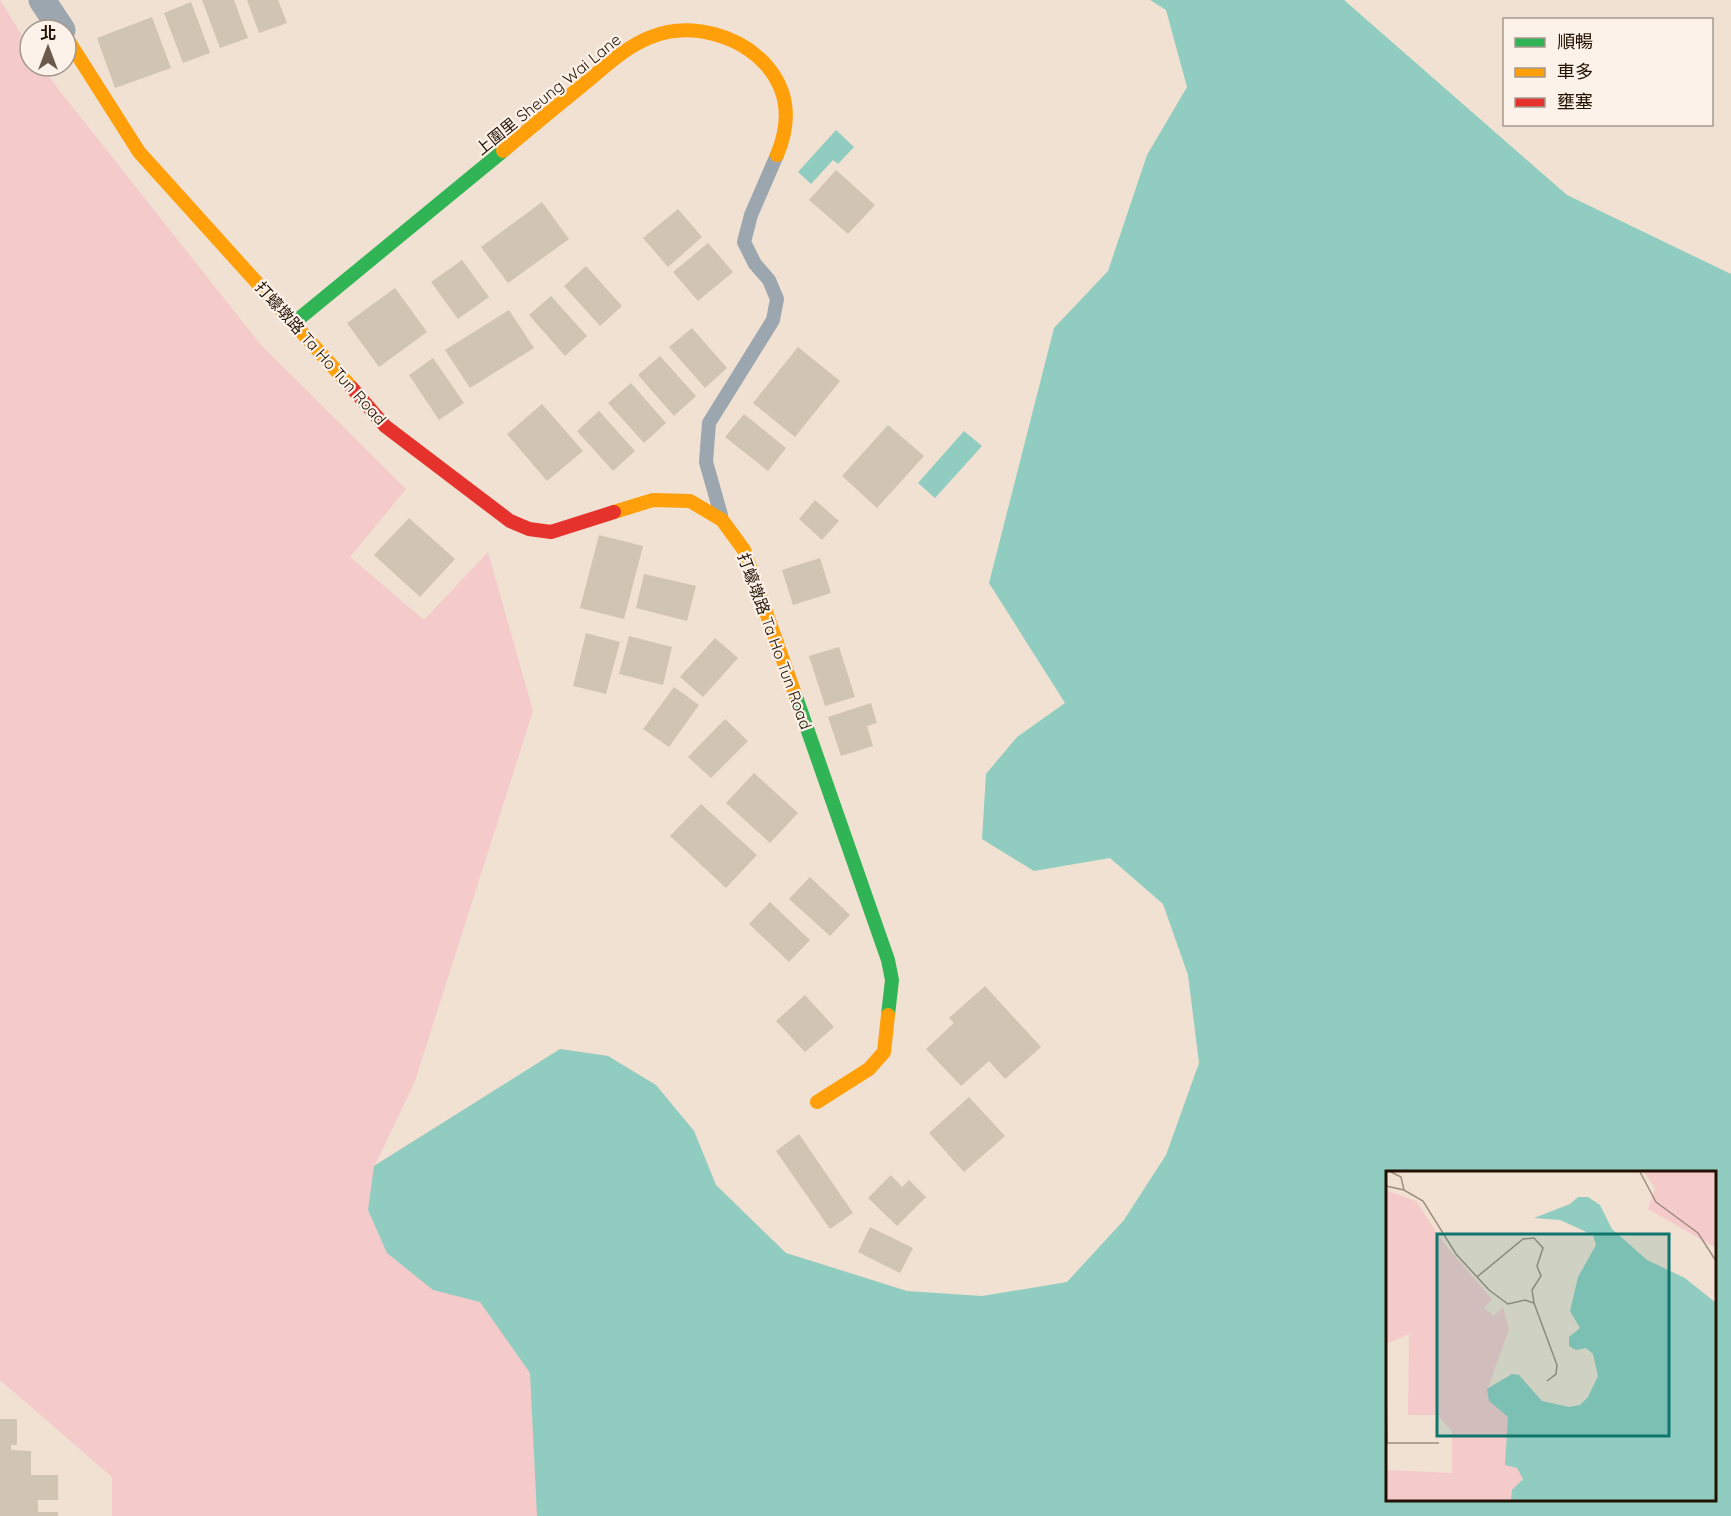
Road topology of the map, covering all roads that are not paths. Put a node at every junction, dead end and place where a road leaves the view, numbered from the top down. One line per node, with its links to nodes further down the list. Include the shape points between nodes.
1 (42, 0): 2 (street)
2 (54, 18)
3 (78, 56): 5 (street, 打蠔墩路 Ta Ho Tun Road, via 139,152)
4 (777, 155): 5 (street, 上圍里 Sheung Wai Lane, via 785,134 787,111 782,89 771,70 750,49 724,36 695,30 666,32 638,42 614,59); 6 (lane, via 751,215 744,242 777,299 773,320 709,423 706,462)
5 (295, 322): 6 (street, 打蠔墩路 Ta Ho Tun Road, via 385,426 510,521 551,532 653,500 690,501)
6 (722, 520): 7 (street, 打蠔墩路 Ta Ho Tun Road, via 744,550 892,980 884,1052 869,1069)
7 (817, 1102)

